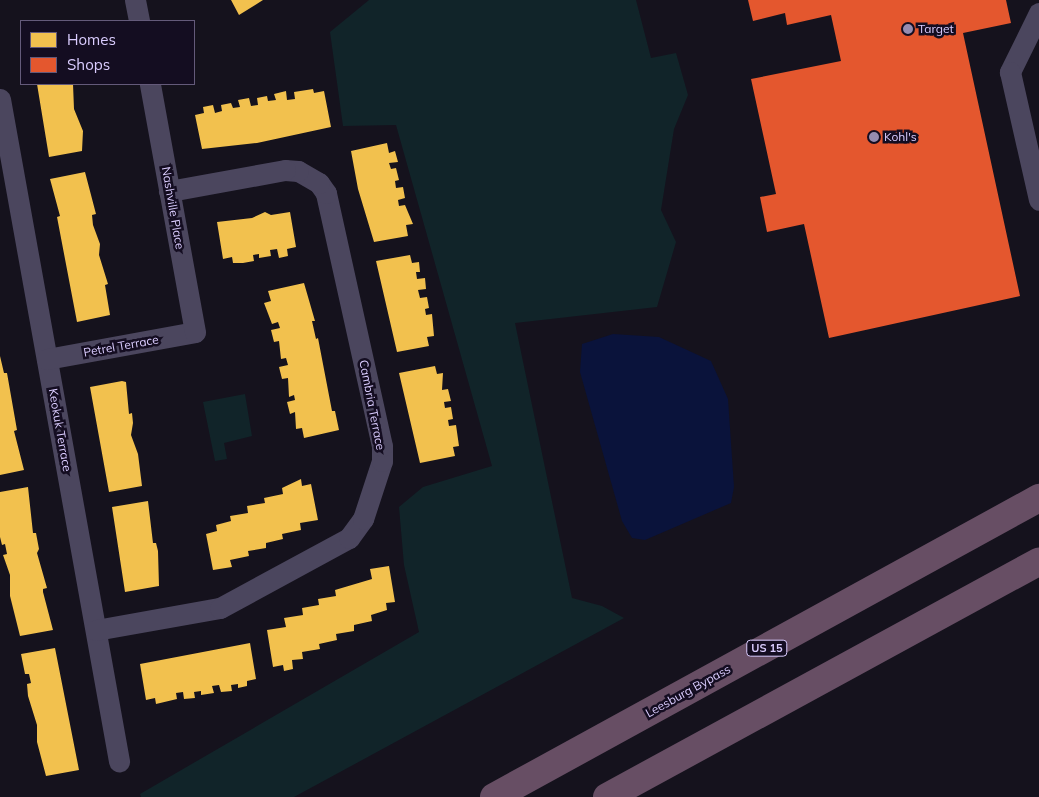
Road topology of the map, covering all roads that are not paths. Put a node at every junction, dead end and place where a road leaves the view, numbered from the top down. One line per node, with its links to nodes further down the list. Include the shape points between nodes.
1 (135, 0): 3 (street)
2 (1039, 13): 7 (street, via 1010,72)
3 (139, 20)
4 (150, 85): 6 (street, Nashville Place)
5 (0, 99): 9 (street, Keokuk Terrace)
6 (170, 191): 8 (street, Nashville Place); 12 (street, Cambria Terrace, via 285,170 298,171 319,183 328,203 382,446 382,461 363,519 349,538 220,608)
7 (1039, 200)
8 (195, 332): 9 (street, Petrel Terrace)
9 (47, 359): 12 (street, Keokuk Terrace)
10 (1039, 498): 14 (highway, Leesburg Bypass / US 15)
11 (1039, 561): 15 (highway)
12 (96, 630): 13 (street, Keokuk Terrace)
13 (120, 761)
14 (494, 797)
15 (606, 797)

